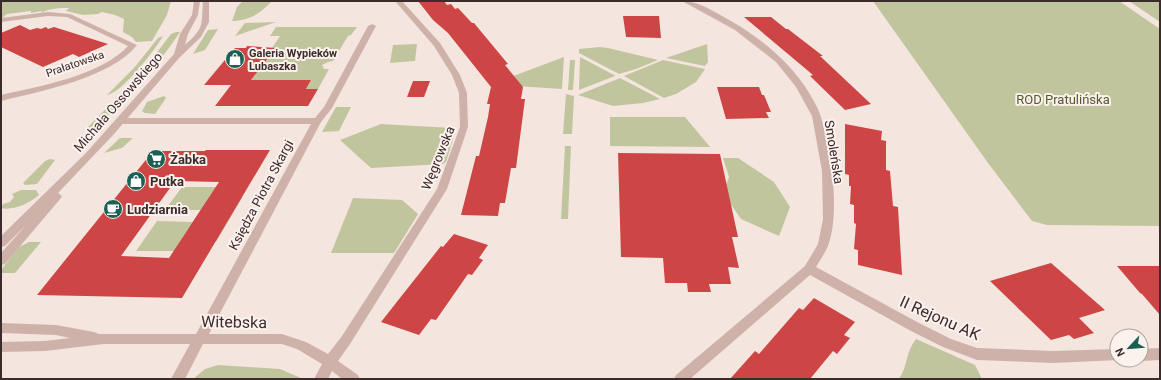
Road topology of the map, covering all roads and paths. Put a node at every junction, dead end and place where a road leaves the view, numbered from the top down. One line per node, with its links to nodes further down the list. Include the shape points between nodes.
1 (197, 1): 7 (street, Michała Ossowskiego, via 195,15 182,38)
2 (206, 1): 7 (street, Michała Ossowskiego, via 205,24)
3 (398, 1): 22 (street, Węgrowska, via 437,45 456,75 463,93 464,127 442,189)
4 (685, 1): 14 (street, Smoleńska, via 738,28 779,60 800,86 816,116 827,171 828,219 823,244)
5 (1, 20): 8 (street, Prałatowska, via 68,14 133,44 114,61 92,72)
6 (372, 26): 10 (street, Księdza Piotra Skargi, via 328,108)
7 (178, 54): 9 (street, Michała Ossowskiego, via 149,90)
8 (1, 98)
9 (119, 121): 10 (street); 11 (street, Michała Ossowskiego)
10 (317, 121): 16 (street, Księdza Piotra Skargi)
11 (78, 167): 12 (street, Michała Ossowskiego); 13 (street, Michała Ossowskiego, via 71,180)
12 (1, 243)
13 (1, 261)
14 (809, 269): 20 (street, II Rejonu AK, via 914,327 977,354 1053,357); 26 (street, Smoleńska)
15 (1, 328): 17 (street, Witebska, via 56,330)
16 (201, 338): 17 (street, Witebska); 22 (street, Witebska, via 282,339 308,348); 23 (street, Księdza Piotra Skargi)
17 (104, 339): 18 (street, Witebska, via 45,346)
18 (1, 347)
19 (1160, 354): 21 (street)
20 (1109, 355)
21 (1149, 355)
22 (330, 363): 24 (street, Węgrowska); 25 (street, Witebska)
23 (178, 379)
24 (321, 379)
25 (353, 379)
26 (681, 379)

